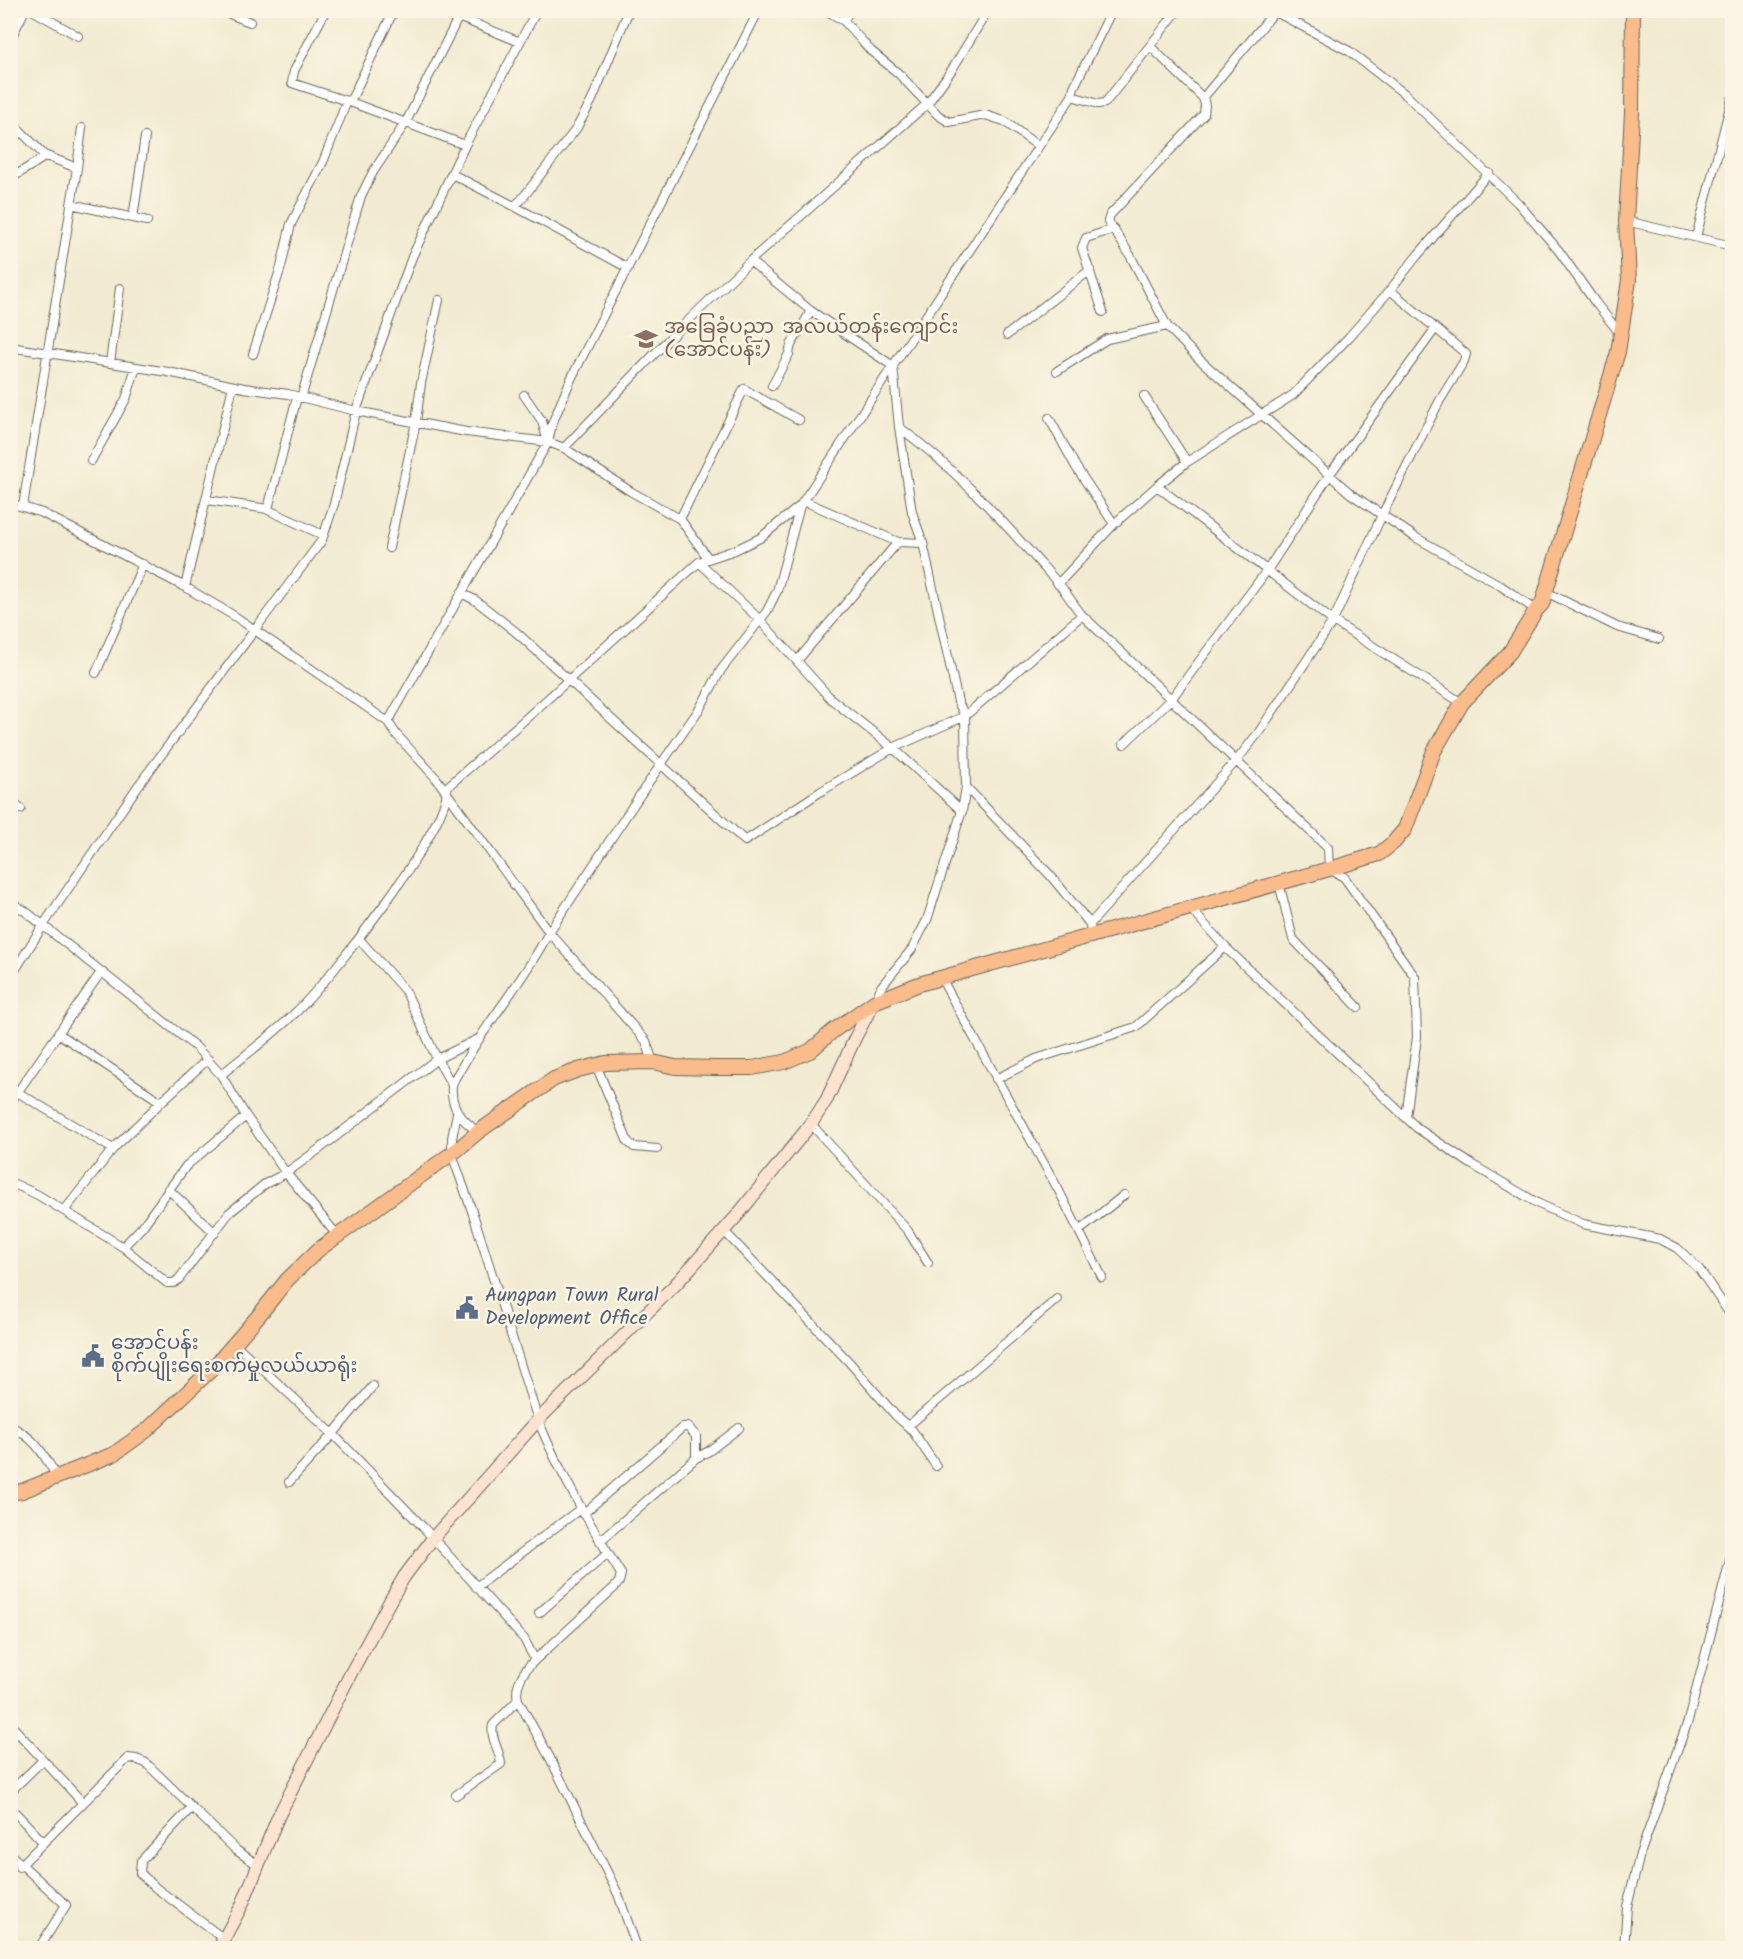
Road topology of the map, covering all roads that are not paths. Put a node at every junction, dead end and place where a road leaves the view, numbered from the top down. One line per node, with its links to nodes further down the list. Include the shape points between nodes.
1 (25, 10): 21 (street)
2 (32, 10): 20 (street)
3 (220, 10): 19 (street)
4 (326, 10): 27 (street, via 292,82)
5 (394, 10): 27 (street)
6 (441, 10): 17 (street)
7 (537, 10): 22 (street)
8 (629, 10): 42 (street, via 576,129)
9 (759, 10): 50 (street)
10 (826, 10): 18 (street)
11 (849, 10): 18 (street)
12 (988, 10): 28 (street)
13 (1112, 10): 24 (street)
14 (1178, 10): 23 (street)
15 (1633, 10): 45 (main road)
16 (1274, 11): 25 (street); 38 (street, via 1349,51 1406,94)
17 (460, 14): 22 (street); 31 (street)
18 (843, 21): 28 (street)
19 (250, 22)
20 (78, 36)
21 (10, 40)
22 (520, 42): 34 (street)
23 (1150, 46): 24 (street, via 1105,103); 25 (street)
24 (1072, 96): 35 (street)
25 (1203, 98): 46 (street, via 1204,114 1110,215 1108,221)
26 (1732, 99): 29 (street)
27 (349, 101): 31 (street); 63 (street, via 291,224)
28 (928, 103): 35 (street, via 949,122 985,115 1004,121); 49 (street)
29 (1730, 114): 47 (street)
30 (10, 120): 36 (street)
31 (406, 122): 34 (street); 72 (street, via 361,196)
32 (82, 128): 37 (street)
33 (144, 137): 43 (street)
34 (465, 145): 39 (street)
35 (1038, 146): 65 (street)
36 (46, 156): 37 (street); 40 (street)
37 (77, 168): 41 (street)
38 (1489, 173): 53 (street); 61 (street, via 1559,251 1618,331)
39 (452, 174): 42 (street); 73 (street, via 412,257)
40 (10, 179)
41 (71, 204): 43 (street); 62 (street)
42 (514, 206): 50 (street)
43 (133, 218): 44 (street)
44 (147, 221)
45 (1626, 221): 47 (street); 61 (main road, via 1629,280)
46 (1114, 229): 51 (street, via 1086,238 1083,243); 57 (street)
47 (1696, 237): 48 (street)
48 (1732, 246)
49 (750, 261): 55 (street); 80 (street, via 666,341)
50 (628, 268): 79 (street, via 571,379)
51 (1090, 270): 56 (street); 59 (street)
52 (120, 288): 64 (street)
53 (1390, 290): 58 (street); 74 (street, via 1293,395)
54 (439, 300): 77 (street)
55 (811, 311): 65 (street); 69 (street)
56 (1103, 312)
57 (1167, 326): 67 (street, via 1107,339); 74 (street)
58 (1435, 329): 83 (street); 90 (street, via 1466,354)
59 (1007, 335)
60 (10, 347): 62 (street)
61 (1618, 351): 102 (main road)
62 (48, 353): 64 (street); 88 (street)
63 (253, 354)
64 (110, 363): 66 (street)
65 (893, 366): 78 (street); 87 (street)
66 (136, 367): 68 (street); 81 (street, via 126,399)
67 (1057, 371)
68 (233, 386): 72 (street); 85 (street)
69 (772, 386)
70 (524, 395): 79 (street, via 542,421)
71 (1144, 396): 82 (street)
72 (299, 397): 73 (street); 89 (street)
73 (356, 411): 77 (street); 93 (street)
74 (1261, 415): 82 (street); 83 (street)
75 (1049, 418): 92 (street)
76 (799, 420): 91 (street, via 744,389)
77 (416, 422): 79 (street); 96 (street)
78 (898, 427): 95 (street, via 912,512); 100 (street, via 1004,522)
79 (548, 442): 80 (street); 103 (street)
80 (564, 448): 91 (street)
81 (91, 461)
82 (1187, 462): 84 (street)
83 (1330, 474): 90 (street); 99 (street)
84 (1157, 486): 92 (street); 99 (street)
85 (207, 500): 89 (street); 101 (street)
86 (10, 503): 88 (street)
87 (802, 504): 94 (street); 97 (street, via 760,538); 106 (street, via 777,591)
88 (23, 507): 98 (street)
89 (266, 509): 93 (street)
90 (1382, 515): 104 (street); 107 (street)
91 (680, 519): 97 (street)
92 (1114, 524): 100 (street)
93 (323, 535): 108 (street)
94 (898, 542): 95 (street); 110 (street)
95 (923, 543): 115 (street, via 958,702)
96 (389, 548)
97 (704, 560): 106 (street); 112 (street)
98 (143, 564): 101 (street); 111 (street)
99 (1268, 569): 107 (street); 113 (street)
100 (1058, 584): 105 (street)
101 (185, 587): 108 (street)
102 (1546, 592): 104 (main road); 109 (street, via 1617,627)
103 (461, 594): 112 (street, via 475,600 516,632); 116 (street)
104 (1536, 610): 114 (main road, via 1510,652)
105 (1082, 615): 113 (street); 115 (street)
106 (760, 620): 110 (street); 120 (street, via 721,670)
107 (1333, 621): 114 (street); 119 (street)
108 (255, 630): 116 (street); 130 (street, via 138,786)
109 (1659, 639)
110 (797, 661): 118 (street, via 831,699)
111 (96, 673)
112 (569, 679): 120 (street); 122 (street, via 447,787)
113 (1172, 698): 117 (street); 119 (street)
114 (1462, 703): 126 (main road, via 1434,751 1405,829 1379,854)
115 (965, 716): 118 (street); 121 (street)
116 (388, 722): 122 (street)
117 (1124, 744)
118 (893, 748): 120 (street, via 746,841); 125 (street)
119 (1237, 760): 126 (street, via 1328,848); 131 (street)
120 (661, 765): 132 (street)
121 (966, 787): 125 (street); 131 (street, via 1050,875)
122 (448, 795): 132 (street); 133 (street, via 433,831)
123 (10, 801): 124 (street)
124 (21, 809)
125 (962, 811): 138 (street, via 927,920 912,949 881,987)
126 (1329, 869): 127 (main road); 154 (street, via 1344,877 1415,977 1417,1038)
127 (1279, 883): 129 (main road); 139 (street, via 1293,939)
128 (10, 902): 130 (street)
129 (1190, 908): 131 (main road); 134 (street)
130 (42, 927): 135 (street); 136 (street)
131 (1090, 930): 137 (main road)
132 (549, 932): 141 (street); 144 (street, via 646,1041)
133 (359, 939): 143 (street, via 406,992); 146 (street, via 295,1013)
134 (1226, 947): 147 (street, via 1136,1027 1036,1059); 154 (street)
135 (101, 972): 140 (street); 142 (street)
136 (10, 978)
137 (941, 978): 138 (main road); 147 (street)
138 (874, 1002): 144 (main road, via 810,1050 784,1062 752,1068 717,1068); 155 (street)
139 (1358, 1007)
140 (58, 1032): 149 (street); 150 (street)
141 (481, 1037): 143 (street); 148 (street)
142 (208, 1059): 146 (street); 150 (street)
143 (436, 1059): 148 (street); 160 (street)
144 (654, 1062): 145 (main road)
145 (596, 1065): 156 (main road, via 554,1079); 158 (street, via 628,1142 634,1147)
146 (221, 1075): 153 (street)
147 (996, 1079): 166 (street)
148 (452, 1085): 152 (street)
149 (17, 1092): 151 (street); 157 (street)
150 (161, 1102): 157 (street)
151 (10, 1103)
152 (457, 1113): 156 (street); 159 (street)
153 (246, 1116): 160 (street); 162 (street, via 186,1166)
154 (1406, 1117): 173 (street, via 1472,1164 1539,1204 1583,1224 1660,1239 1677,1248 1699,1269)
155 (812, 1124): 165 (street); 170 (street, via 908,1232)
156 (478, 1132): 159 (main road)
157 (113, 1149): 164 (street)
158 (657, 1149)
159 (452, 1154): 168 (main road); 176 (street)
160 (286, 1173): 167 (street, via 265,1184 229,1213); 168 (street)
161 (10, 1182): 164 (street)
162 (168, 1190): 167 (street); 169 (street)
163 (1124, 1195): 166 (street)
164 (64, 1211): 169 (street)
165 (724, 1231): 176 (street); 178 (street)
166 (1079, 1231): 171 (street)
167 (215, 1233): 169 (street, via 174,1283 167,1283)
168 (337, 1235): 174 (main road, via 286,1280)
169 (123, 1246)
170 (928, 1263)
171 (1102, 1277)
172 (1057, 1299): 178 (street)
173 (1732, 1317)
174 (235, 1344): 180 (street); 183 (main road, via 146,1431 114,1454)
175 (373, 1386): 180 (street)
176 (538, 1420): 186 (street); 187 (street)
177 (10, 1426): 183 (street, via 36,1443)
178 (908, 1426): 182 (street)
179 (739, 1428): 181 (street)
180 (333, 1434): 184 (street); 187 (street)
181 (696, 1458): 186 (street, via 696,1436 683,1427); 188 (street)
182 (936, 1466)
183 (57, 1477): 185 (main road)
184 (289, 1482)
185 (10, 1493)
186 (581, 1511): 188 (street); 191 (street)
187 (433, 1538): 191 (street); 205 (street, via 390,1599 278,1816)
188 (600, 1541): 189 (street)
189 (608, 1553): 192 (street); 193 (street, via 621,1574 619,1582)
190 (1732, 1553): 209 (street, via 1688,1721 1640,1854)
191 (476, 1587): 193 (street, via 524,1639)
192 (539, 1613)
193 (535, 1660): 194 (street, via 518,1684)
194 (518, 1700): 198 (street, via 493,1725 501,1764); 208 (street, via 618,1894)
195 (10, 1724): 196 (street)
196 (43, 1760): 197 (street); 199 (street)
197 (10, 1792)
198 (456, 1795)
199 (83, 1803): 201 (street, via 128,1758 146,1763); 202 (street)
200 (10, 1807): 202 (street)
201 (191, 1808): 205 (street); 206 (street, via 141,1861 140,1873)
202 (43, 1842): 204 (street)
203 (10, 1854): 204 (street)
204 (20, 1865): 207 (street, via 66,1905)
205 (258, 1865): 206 (street)
206 (222, 1944)
207 (40, 1948)
208 (638, 1948)
209 (1624, 1948)

